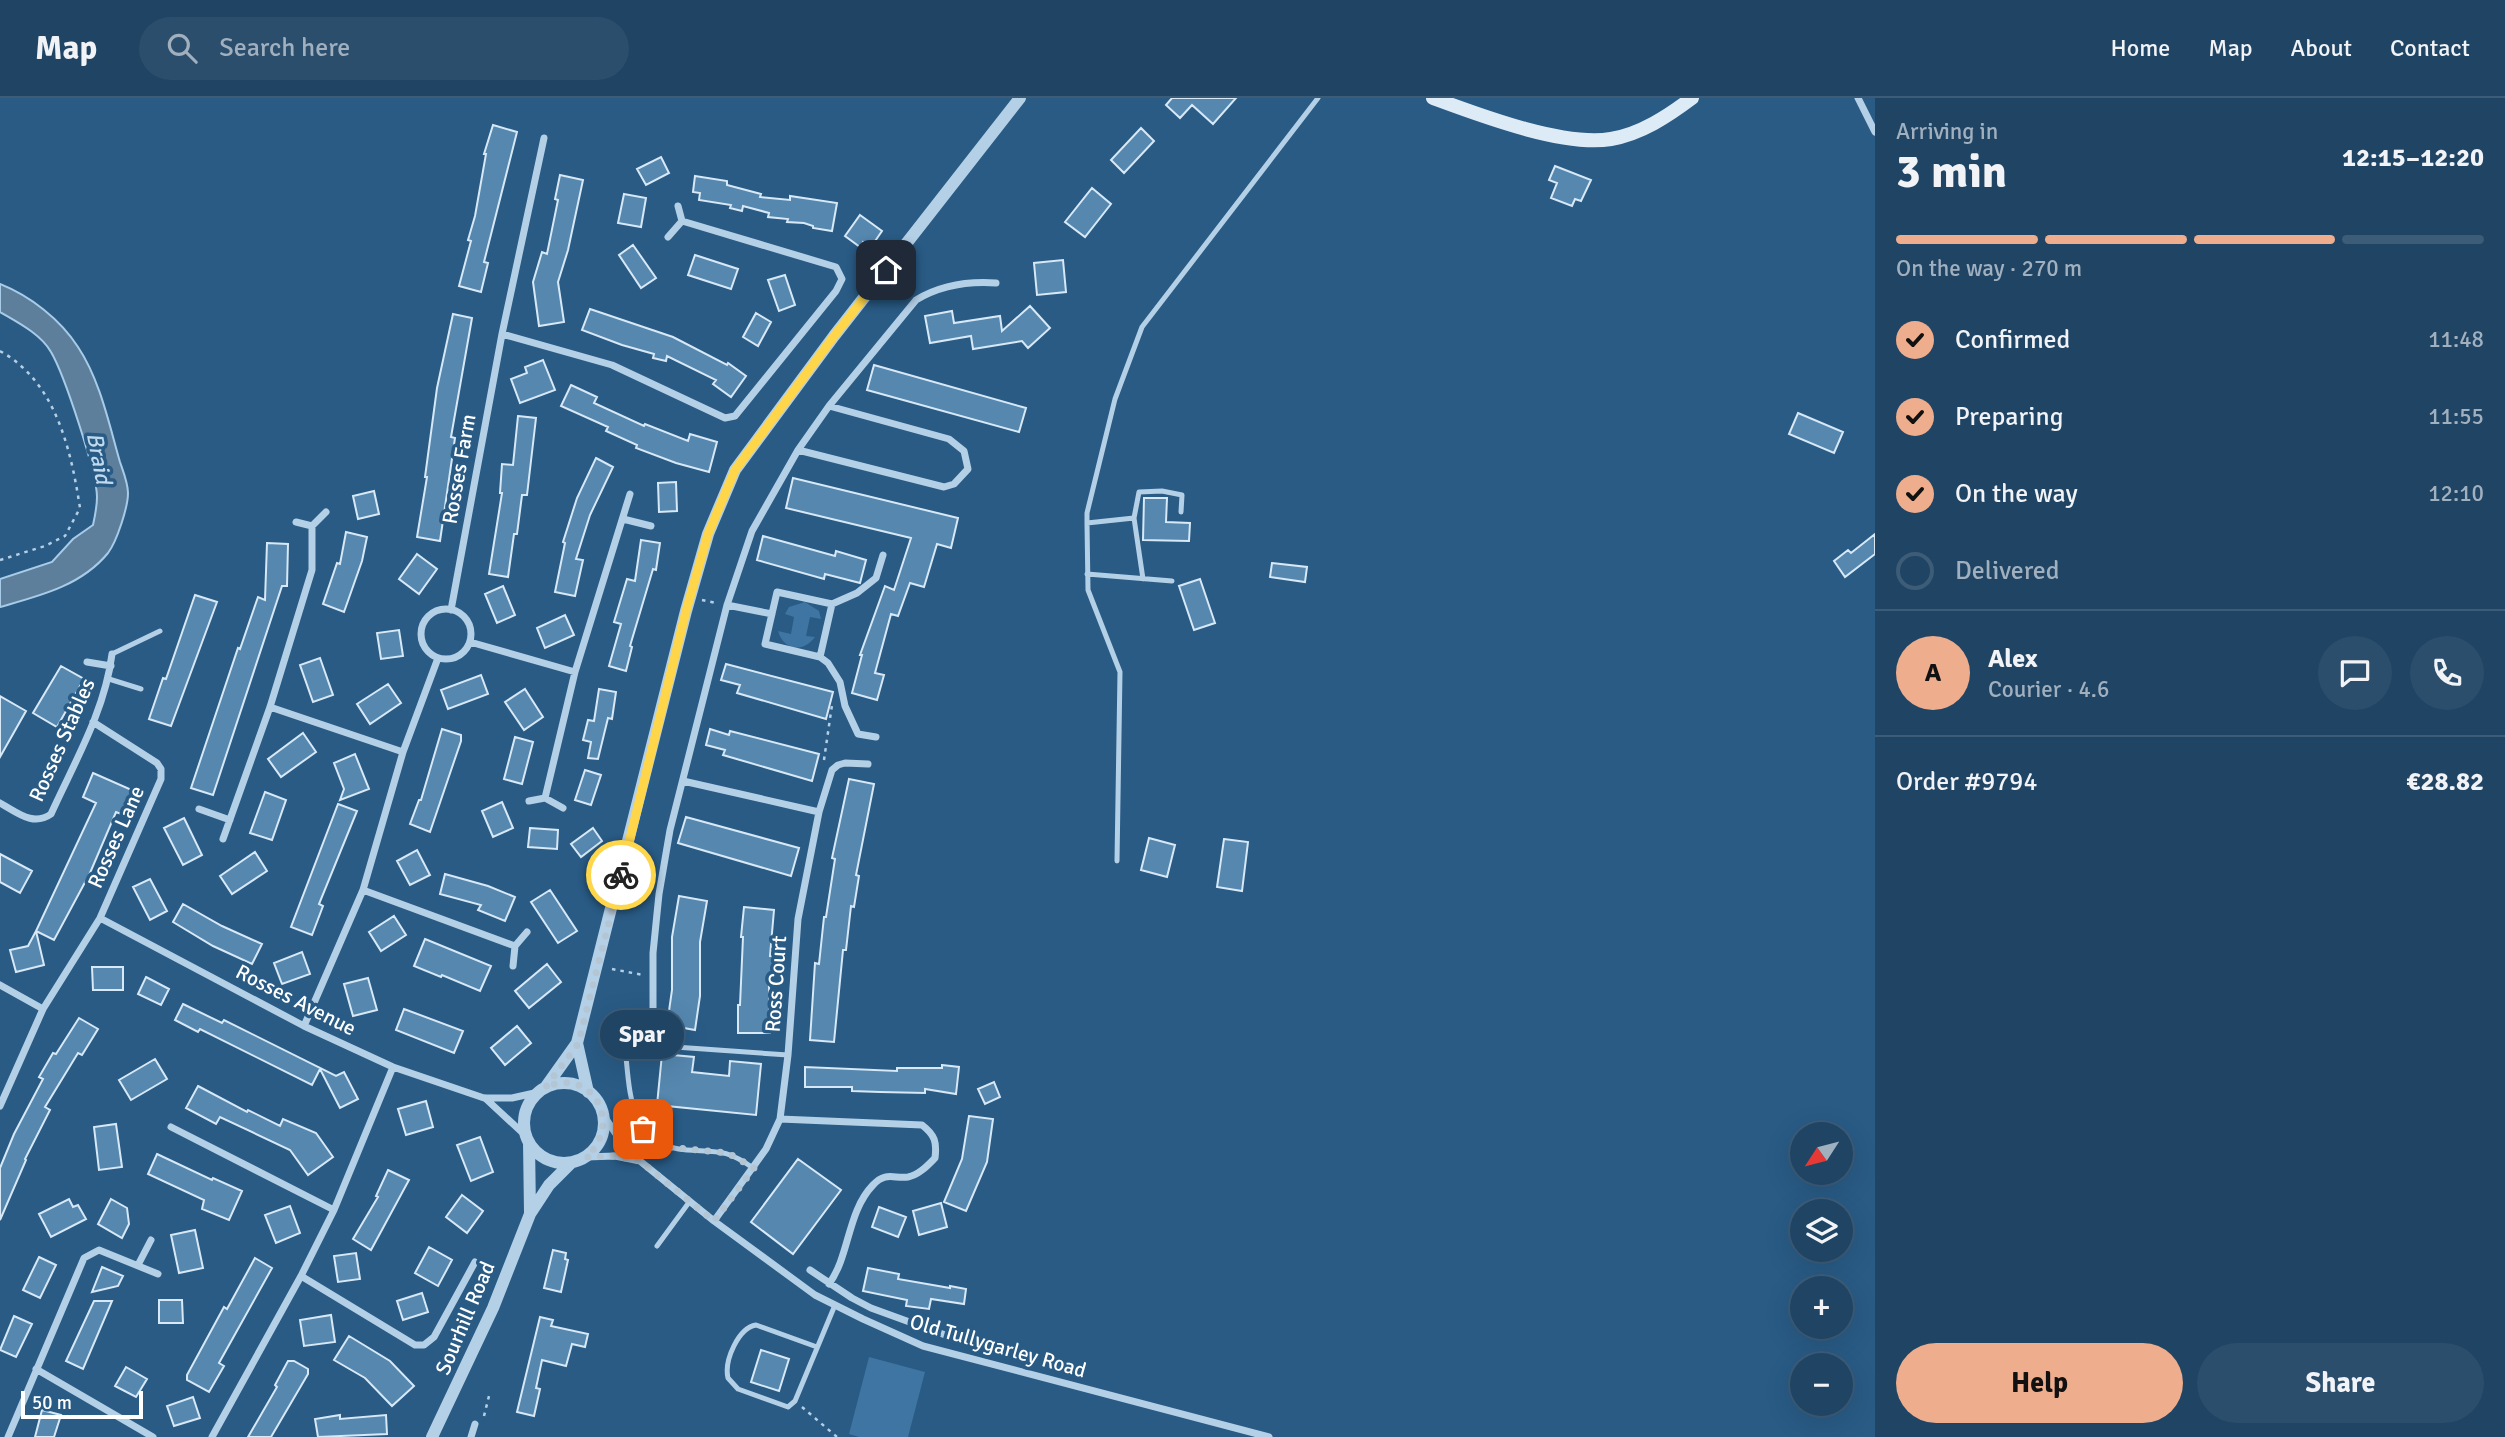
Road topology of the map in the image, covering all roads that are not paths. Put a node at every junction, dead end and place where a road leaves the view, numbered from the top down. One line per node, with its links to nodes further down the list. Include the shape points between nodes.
1 (1020, 98): 66 (street, via 735,470 708,534 690,598)
2 (1318, 98): 21 (lane, via 1142,327 1115,399)
3 (1433, 98): 4 (main road, via 1560,138 1586,139 1610,139 1641,130)
4 (1692, 98)
5 (1858, 98): 6 (street)
6 (1875, 132)
7 (544, 138): 12 (street, Rosses Farm)
8 (678, 206): 9 (street)
9 (682, 221): 10 (street); 12 (street, via 836,267 842,279 735,416 725,418 612,365)
10 (668, 237)
11 (996, 283): 13 (street, via 962,283 916,300)
12 (502, 334): 30 (street, Rosses Farm)
13 (829, 406): 14 (street); 14 (street, via 949,439 964,451 968,469 954,484 944,487)
14 (798, 450): 29 (street, via 752,531)
15 (630, 494): 19 (street)
16 (326, 512): 22 (street)
17 (1181, 512): 18 (lane, via 1182,495 1139,492)
18 (1134, 518): 21 (lane); 26 (lane)
19 (623, 519): 23 (street); 39 (street)
20 (296, 522): 22 (street)
21 (1087, 523): 25 (lane)
22 (312, 526): 42 (street, via 312,570)
23 (650, 526)
24 (883, 555): 28 (street, via 876,578)
25 (1087, 574): 26 (lane); 56 (lane, via 1088,590 1120,672)
26 (1143, 579): 27 (lane)
27 (1172, 581)
28 (832, 604): 31 (street, via 777,592); 35 (street)
29 (727, 605): 31 (street); 47 (street)
30 (451, 610): 33 (street, via 467,622); 36 (street, via 435,612 421,631 425,648)
31 (772, 614): 35 (street, via 765,644)
32 (160, 631): 34 (lane)
33 (470, 642): 36 (street, via 453,658); 39 (street)
34 (112, 654): 38 (street, Rosses Stables)
35 (820, 657): 44 (street, via 840,682 858,734)
36 (438, 658): 45 (street)
37 (87, 662): 38 (street, Rosses Stables)
38 (111, 666): 40 (street, Rosses Stables)
39 (575, 672): 48 (street)
40 (109, 679): 41 (lane); 43 (street, Rosses Stables)
41 (141, 689)
42 (270, 707): 45 (street); 54 (street)
43 (93, 722): 50 (street, Rosses Stables, via 51,814 34,821); 58 (street, Rosses Lane, via 161,769 161,779)
44 (876, 737)
45 (403, 752): 57 (street)
46 (868, 764): 53 (street, Ross Court, via 845,763 832,770)
47 (684, 781): 53 (street); 65 (street, via 659,894)
48 (545, 798): 49 (street); 51 (street)
49 (529, 801)
50 (0, 803)
51 (563, 807)
52 (200, 809): 54 (street)
53 (819, 812): 69 (street, Ross Court, via 798,919)
54 (230, 820): 55 (street)
55 (223, 839)
56 (1117, 861)
57 (363, 890): 60 (street); 64 (street)
58 (100, 918): 63 (street); 64 (street, Rosses Avenue)
59 (527, 932): 60 (street)
60 (516, 946): 61 (street)
61 (513, 966)
62 (0, 985): 63 (street)
63 (43, 1009): 74 (street)
64 (304, 1026): 70 (street, Rosses Avenue)
65 (653, 1027)
66 (578, 1044): 71 (street); 72 (street)
67 (625, 1047): 82 (lane, via 631,1101 639,1123 656,1142 728,1153)
68 (675, 1047): 69 (lane)
69 (788, 1055): 76 (street, Ross Court)
70 (393, 1067): 73 (street, Rosses Avenue); 84 (street)
71 (542, 1090): 72 (street, via 561,1083); 73 (street, Rosses Avenue, via 512,1098); 78 (street, via 525,1112)
72 (588, 1092): 75 (street)
73 (484, 1098): 78 (street, Rosses Avenue)
74 (0, 1106)
75 (604, 1116): 79 (street, via 601,1139); 80 (street, Old Tullygarley Road)
76 (780, 1119): 82 (street, Ross Court); 94 (street, via 922,1125 934,1134 935,1158 921,1171 908,1177 890,1175 874,1184 847,1235 839,1269)
77 (170, 1126): 84 (street)
78 (528, 1139): 81 (street, via 552,1162); 85 (street, Sourhill Road)
79 (586, 1157): 80 (street); 81 (street)
80 (640, 1161): 83 (street, Old Tullygarley Road)
81 (572, 1162): 85 (street, Sourhill Road)
82 (754, 1168): 86 (street, Ross Court)
83 (690, 1201): 86 (street, Old Tullygarley Road); 88 (lane)
84 (334, 1210): 93 (street)
85 (530, 1214): 103 (street, Sourhill Road, via 493,1308)
86 (714, 1221): 95 (street, Old Tullygarley Road)
87 (151, 1240): 90 (street)
88 (657, 1246)
89 (475, 1262): 93 (street, via 434,1337 424,1345 415,1345)
90 (138, 1265): 92 (street); 98 (street, via 99,1250 84,1258)
91 (810, 1270): 94 (street)
92 (158, 1274)
93 (301, 1276): 102 (street)
94 (829, 1284): 96 (street, via 871,1308)
95 (835, 1305): 97 (lane); 105 (street, Old Tullygarley Road, via 923,1346)
96 (948, 1336)
97 (817, 1347): 97 (lane, via 795,1401 788,1407 738,1389 728,1378 728,1364 740,1335 749,1326)
98 (36, 1369): 100 (street); 101 (street)
99 (475, 1424): 104 (street)
100 (8, 1437)
101 (153, 1437)
102 (212, 1437)
103 (432, 1437)
104 (471, 1437)
105 (1269, 1437)

